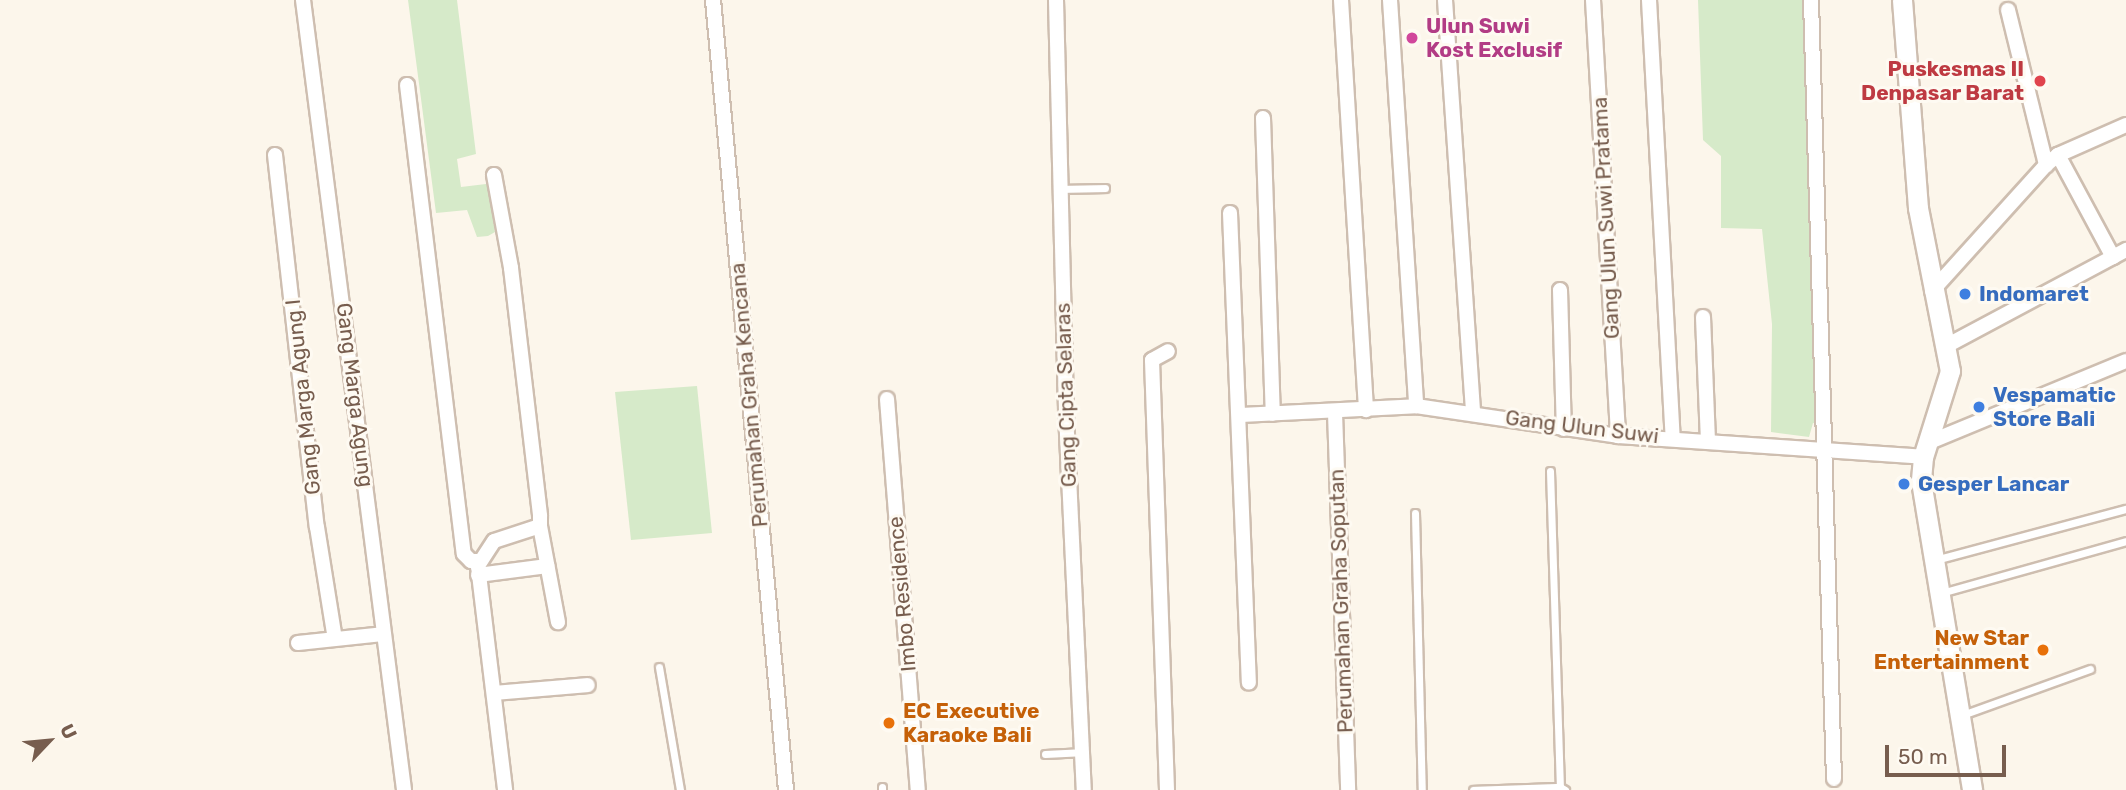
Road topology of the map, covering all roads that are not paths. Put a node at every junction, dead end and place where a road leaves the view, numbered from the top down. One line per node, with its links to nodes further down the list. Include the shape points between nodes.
1 (303, 0): 52 (street, Gang Marga Agung, via 360,423)
2 (713, 0): 68 (street, Perumahan Graha Kencana)
3 (1056, 0): 20 (street, Gang Cipta Selaras)
4 (1340, 0): 31 (street)
5 (1390, 0): 30 (street)
6 (1445, 0): 34 (street)
7 (1593, 0): 37 (street, Gang Ulun Suwi Pratama)
8 (1649, 0): 38 (street)
9 (1811, 0): 40 (street)
10 (1902, 0): 24 (main road, via 1918,208)
11 (2008, 10): 17 (street)
12 (407, 85): 49 (street, via 464,554)
13 (1263, 117): 33 (street)
14 (2126, 125): 16 (street)
15 (275, 155): 53 (street, Gang Marga Agung I, via 317,527)
16 (2058, 155): 17 (street); 22 (street)
17 (2046, 165): 24 (street)
18 (494, 175): 45 (street, via 514,292)
19 (1105, 188): 20 (lane)
20 (1060, 189): 61 (street, Gang Cipta Selaras)
21 (1230, 213): 35 (street)
22 (2120, 254): 26 (street)
23 (1560, 290): 36 (street)
24 (1932, 291): 26 (main road)
25 (1703, 317): 39 (street)
26 (1948, 345): 41 (main road, via 1950,371)
27 (1168, 351): 71 (street, via 1152,360)
28 (2126, 361): 41 (street)
29 (887, 399): 69 (street, Imbo Residence)
30 (1416, 406): 31 (street, Gang Ulun Suwi); 34 (street, Gang Ulun Suwi)
31 (1366, 410): 32 (street, Gang Ulun Suwi)
32 (1335, 413): 33 (street, Gang Ulun Suwi); 72 (street, Perumahan Graha Soputan)
33 (1273, 414): 35 (street, Gang Ulun Suwi)
34 (1473, 414): 36 (street, Gang Ulun Suwi)
35 (1241, 415): 57 (street)
36 (1564, 429): 37 (street, Gang Ulun Suwi)
37 (1618, 436): 38 (street, Gang Ulun Suwi)
38 (1673, 438): 39 (street, Gang Ulun Suwi)
39 (1708, 442): 40 (street, Gang Ulun Suwi)
40 (1826, 450): 41 (street, Gang Ulun Suwi); 63 (street)
41 (1925, 450): 47 (main road, via 1921,481)
42 (1550, 471): 64 (lane)
43 (2126, 509): 47 (lane)
44 (1415, 513): 73 (lane)
45 (540, 526): 48 (street); 49 (street, via 494,541)
46 (2126, 541): 50 (lane)
47 (1934, 561): 50 (main road)
48 (547, 566): 49 (street); 51 (street)
49 (479, 568): 59 (street)
50 (1939, 594): 60 (main road)
51 (558, 622)
52 (383, 634): 53 (street); 65 (street, Gang Marga Agung)
53 (335, 639): 54 (street)
54 (298, 643)
55 (659, 667): 67 (lane)
56 (2090, 669): 60 (lane)
57 (1249, 683)
58 (588, 685): 59 (street)
59 (495, 693): 66 (street)
60 (1961, 716): 75 (main road)
61 (1080, 752): 62 (lane); 70 (street, Gang Cipta Selaras)
62 (1045, 754)
63 (1835, 779)
64 (1562, 788): 74 (lane)
65 (404, 790)
66 (505, 790)
67 (680, 790)
68 (786, 790)
69 (918, 790)
70 (1084, 790)
71 (1167, 790)
72 (1348, 790)
73 (1422, 790)
74 (1474, 790)
75 (1972, 790)

